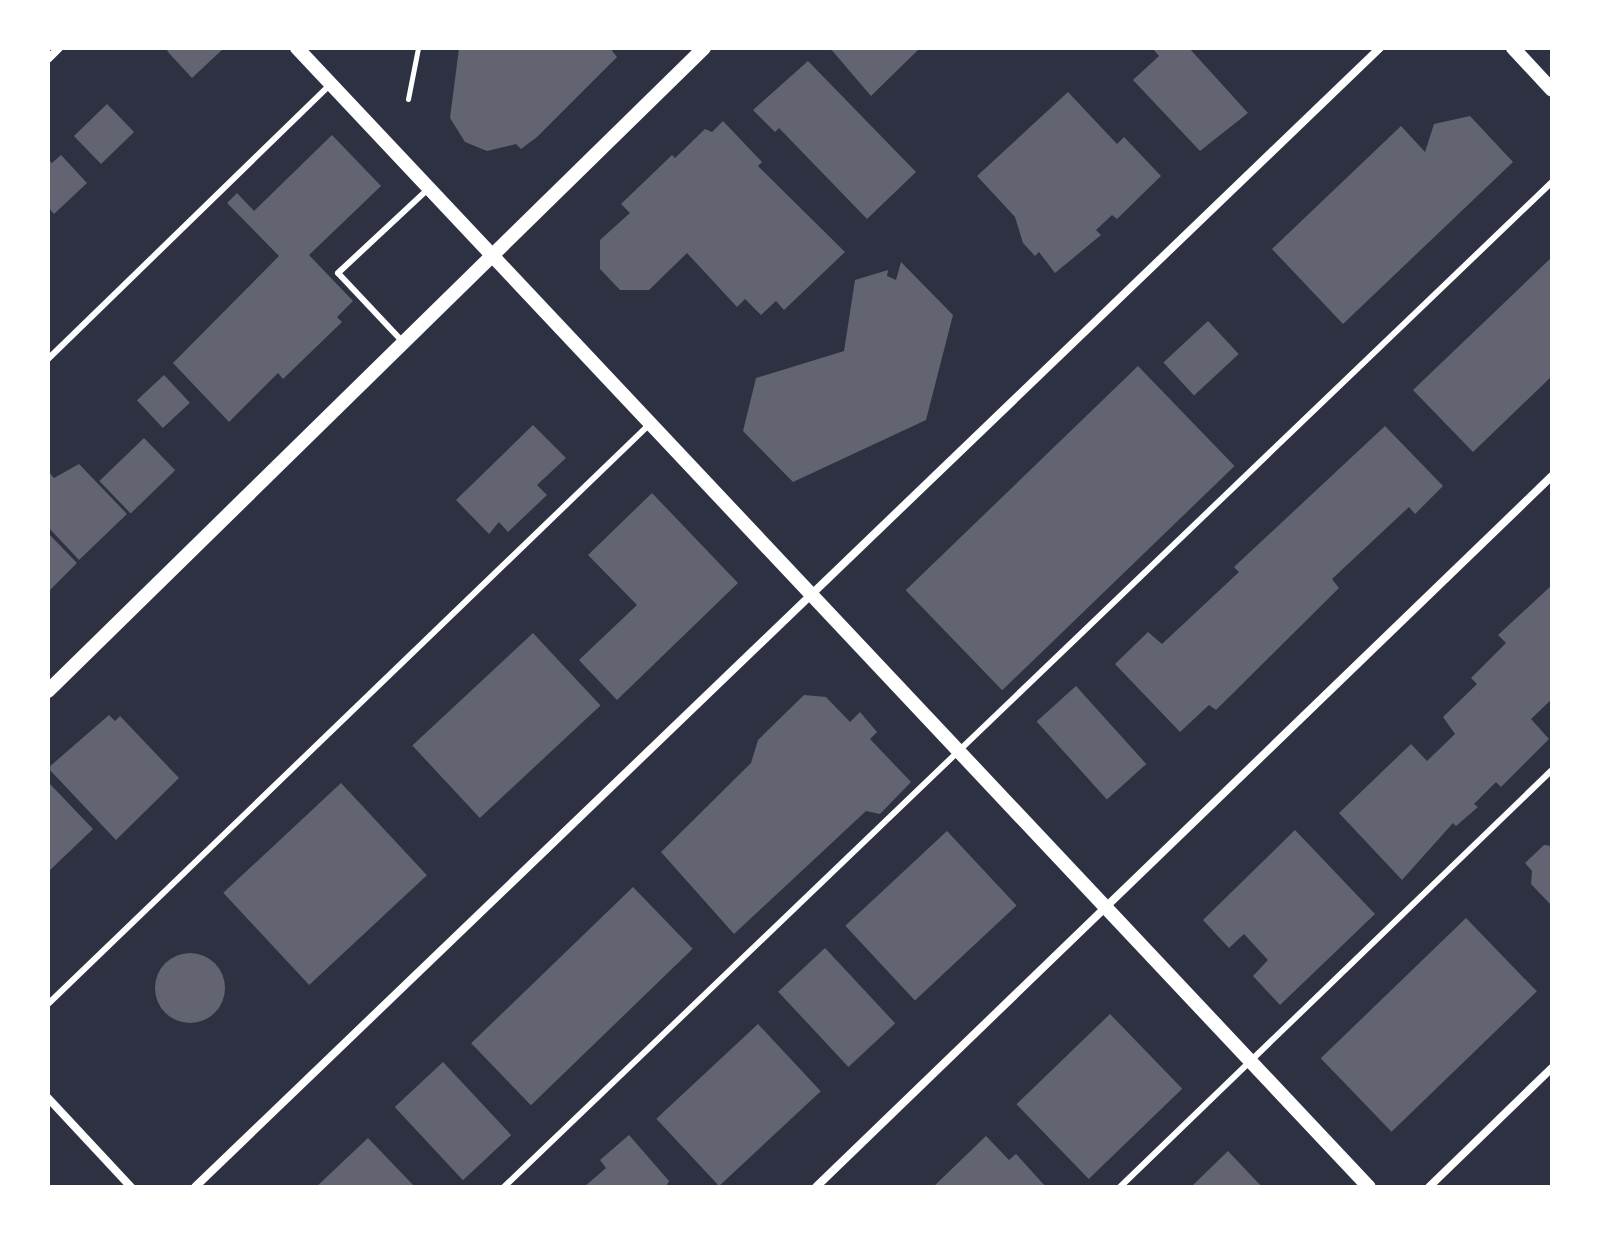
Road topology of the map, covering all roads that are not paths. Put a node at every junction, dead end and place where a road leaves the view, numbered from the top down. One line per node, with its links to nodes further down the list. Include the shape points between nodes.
1 (59, 48): 6 (street)
2 (297, 48): 7 (street)
3 (704, 48): 11 (street)
4 (1380, 48): 16 (street)
5 (1513, 48): 8 (street)
6 (48, 59)
7 (331, 84): 10 (street); 13 (lane)
8 (1552, 90)
9 (1552, 182): 18 (lane)
10 (430, 186): 11 (street); 12 (lane, via 338,273)
11 (493, 252): 12 (street); 14 (street)
12 (402, 341): 17 (street)
13 (48, 359)
14 (653, 421): 16 (street); 21 (lane)
15 (1552, 476): 20 (street)
16 (813, 593): 18 (street); 26 (street)
17 (48, 691)
18 (960, 750): 20 (street); 27 (lane)
19 (1552, 770): 22 (lane)
20 (1106, 906): 22 (street); 28 (street)
21 (48, 1004)
22 (1251, 1060): 29 (lane); 30 (street)
23 (1552, 1068): 31 (street)
24 (48, 1098): 25 (street)
25 (131, 1187)
26 (195, 1187)
27 (504, 1187)
28 (816, 1187)
29 (1120, 1187)
30 (1369, 1187)
31 (1429, 1187)

